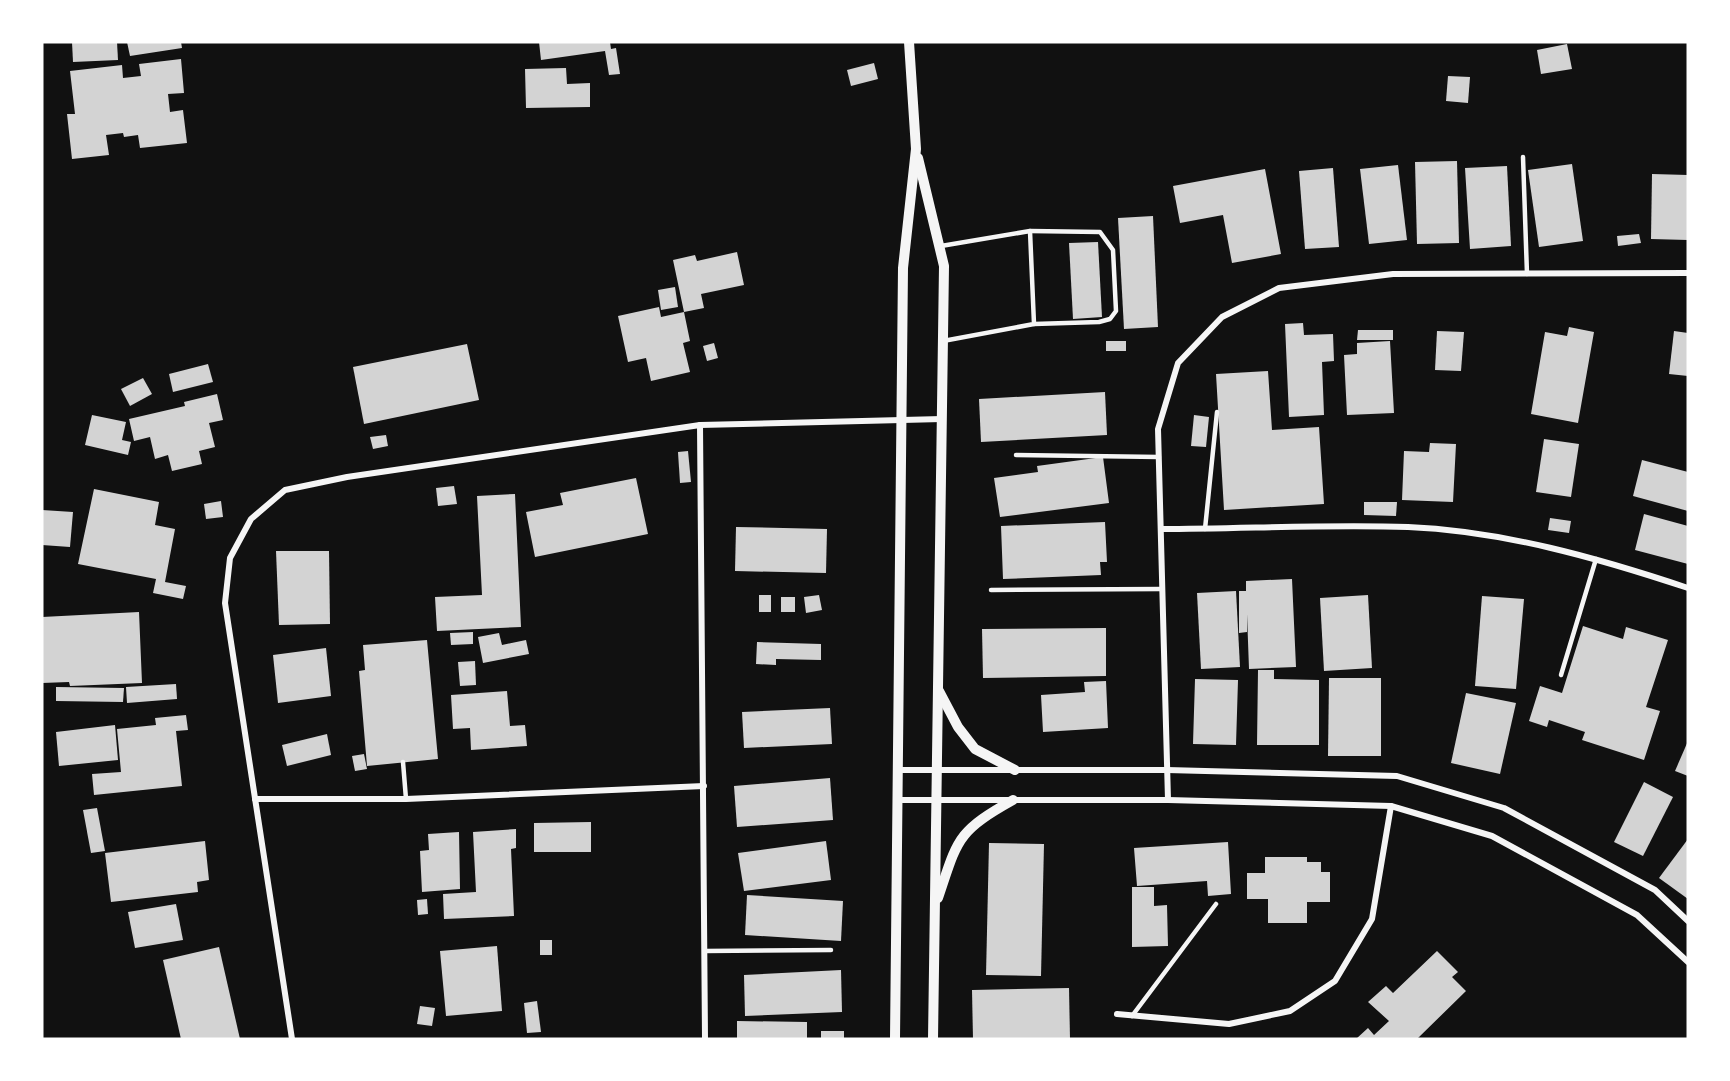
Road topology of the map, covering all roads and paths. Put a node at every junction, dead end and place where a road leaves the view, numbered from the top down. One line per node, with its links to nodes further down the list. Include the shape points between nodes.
1 (909, 42): 2 (street)
2 (916, 149): 5 (street); 12 (street, via 903,268)
3 (1522, 157): 7 (lane)
4 (1030, 231): 5 (lane); 8 (lane); 8 (lane, via 1100,232 1113,250 1116,311 1110,319 1099,322)
5 (941, 246): 9 (street)
6 (1688, 273): 7 (street)
7 (1527, 274): 15 (street, via 1393,274 1279,288 1222,317 1178,363 1158,429)
8 (1034, 324): 9 (lane)
9 (943, 340): 11 (street)
10 (1217, 412): 17 (lane)
11 (942, 419): 12 (street); 23 (street)
12 (902, 421): 13 (street); 25 (street)
13 (700, 425): 29 (street); 30 (street, via 346,477 285,490 251,519 230,558 225,603)
14 (1016, 456): 15 (lane)
15 (1159, 457): 16 (street)
16 (1161, 529): 17 (street); 20 (street)
17 (1205, 529): 18 (street, via 1408,527 1471,534)
18 (1596, 559): 19 (street); 22 (lane)
19 (1688, 588)
20 (1162, 589): 21 (lane); 28 (street)
21 (991, 590)
22 (1561, 675)
23 (938, 689): 26 (street); 27 (street, via 957,727 975,749)
24 (403, 762): 31 (lane)
25 (898, 770): 26 (street); 32 (street)
26 (937, 770): 27 (street); 33 (street)
27 (1015, 770): 28 (street)
28 (1167, 770): 35 (street); 39 (street, via 1397,776 1504,808 1655,890)
29 (704, 786): 31 (street); 41 (street)
30 (255, 799): 31 (street); 45 (street)
31 (406, 799)
32 (897, 800): 33 (street); 47 (street)
33 (936, 800): 34 (street); 38 (street)
34 (1013, 800): 35 (street); 38 (street, via 978,820 957,841)
35 (1168, 800): 36 (street)
36 (1391, 806): 42 (street, via 1492,836 1637,915); 44 (street, via 1372,919 1335,981 1290,1011 1230,1024)
37 (1216, 903): 44 (lane)
38 (935, 907): 48 (street)
39 (1688, 921)
40 (831, 950): 41 (lane)
41 (705, 951): 46 (street)
42 (1688, 962)
43 (1117, 1014): 44 (street)
44 (1132, 1016)
45 (292, 1039)
46 (705, 1039)
47 (895, 1039)
48 (933, 1039)

